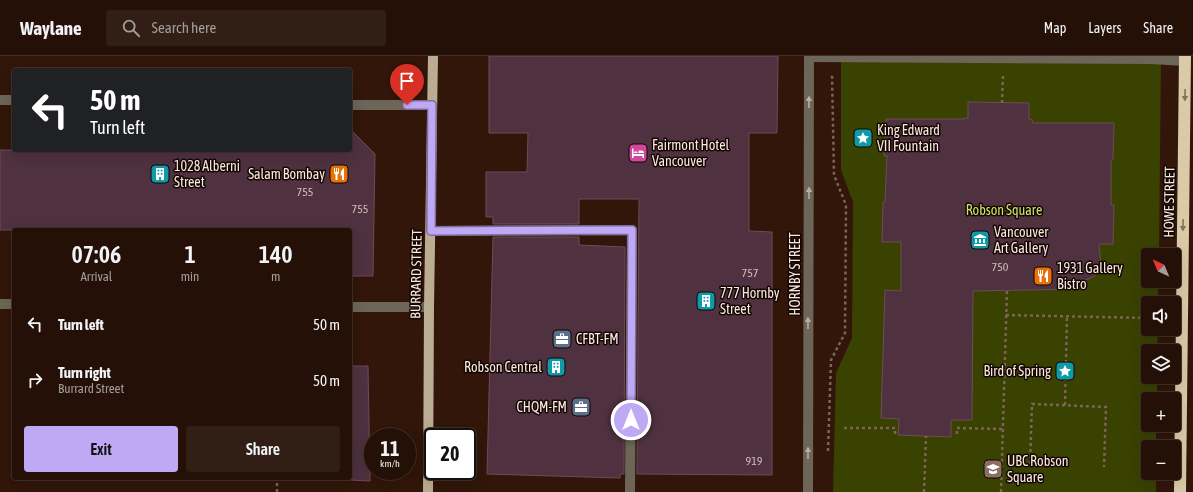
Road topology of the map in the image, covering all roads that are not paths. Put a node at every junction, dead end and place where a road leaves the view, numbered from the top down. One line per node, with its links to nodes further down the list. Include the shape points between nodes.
1 (433, 56): 7 (main road, BURRARD STREET)
2 (809, 57): 3 (street); 15 (street, HORNBY STREET, one-way to 2)
3 (1185, 58): 16 (highway, HOWE STREET, one-way to 16)
4 (0, 100): 5 (street)
5 (12, 100)
6 (352, 105): 7 (street)
7 (432, 105): 8 (main road, BURRARD STREET)
8 (431, 231): 12 (main road, BURRARD STREET); 14 (street, via 632,230)
9 (0, 304): 10 (street)
10 (12, 304)
11 (352, 307): 12 (street)
12 (429, 307): 13 (main road, BURRARD STREET)
13 (428, 492)
14 (630, 492)
15 (808, 492)
16 (1180, 492)

